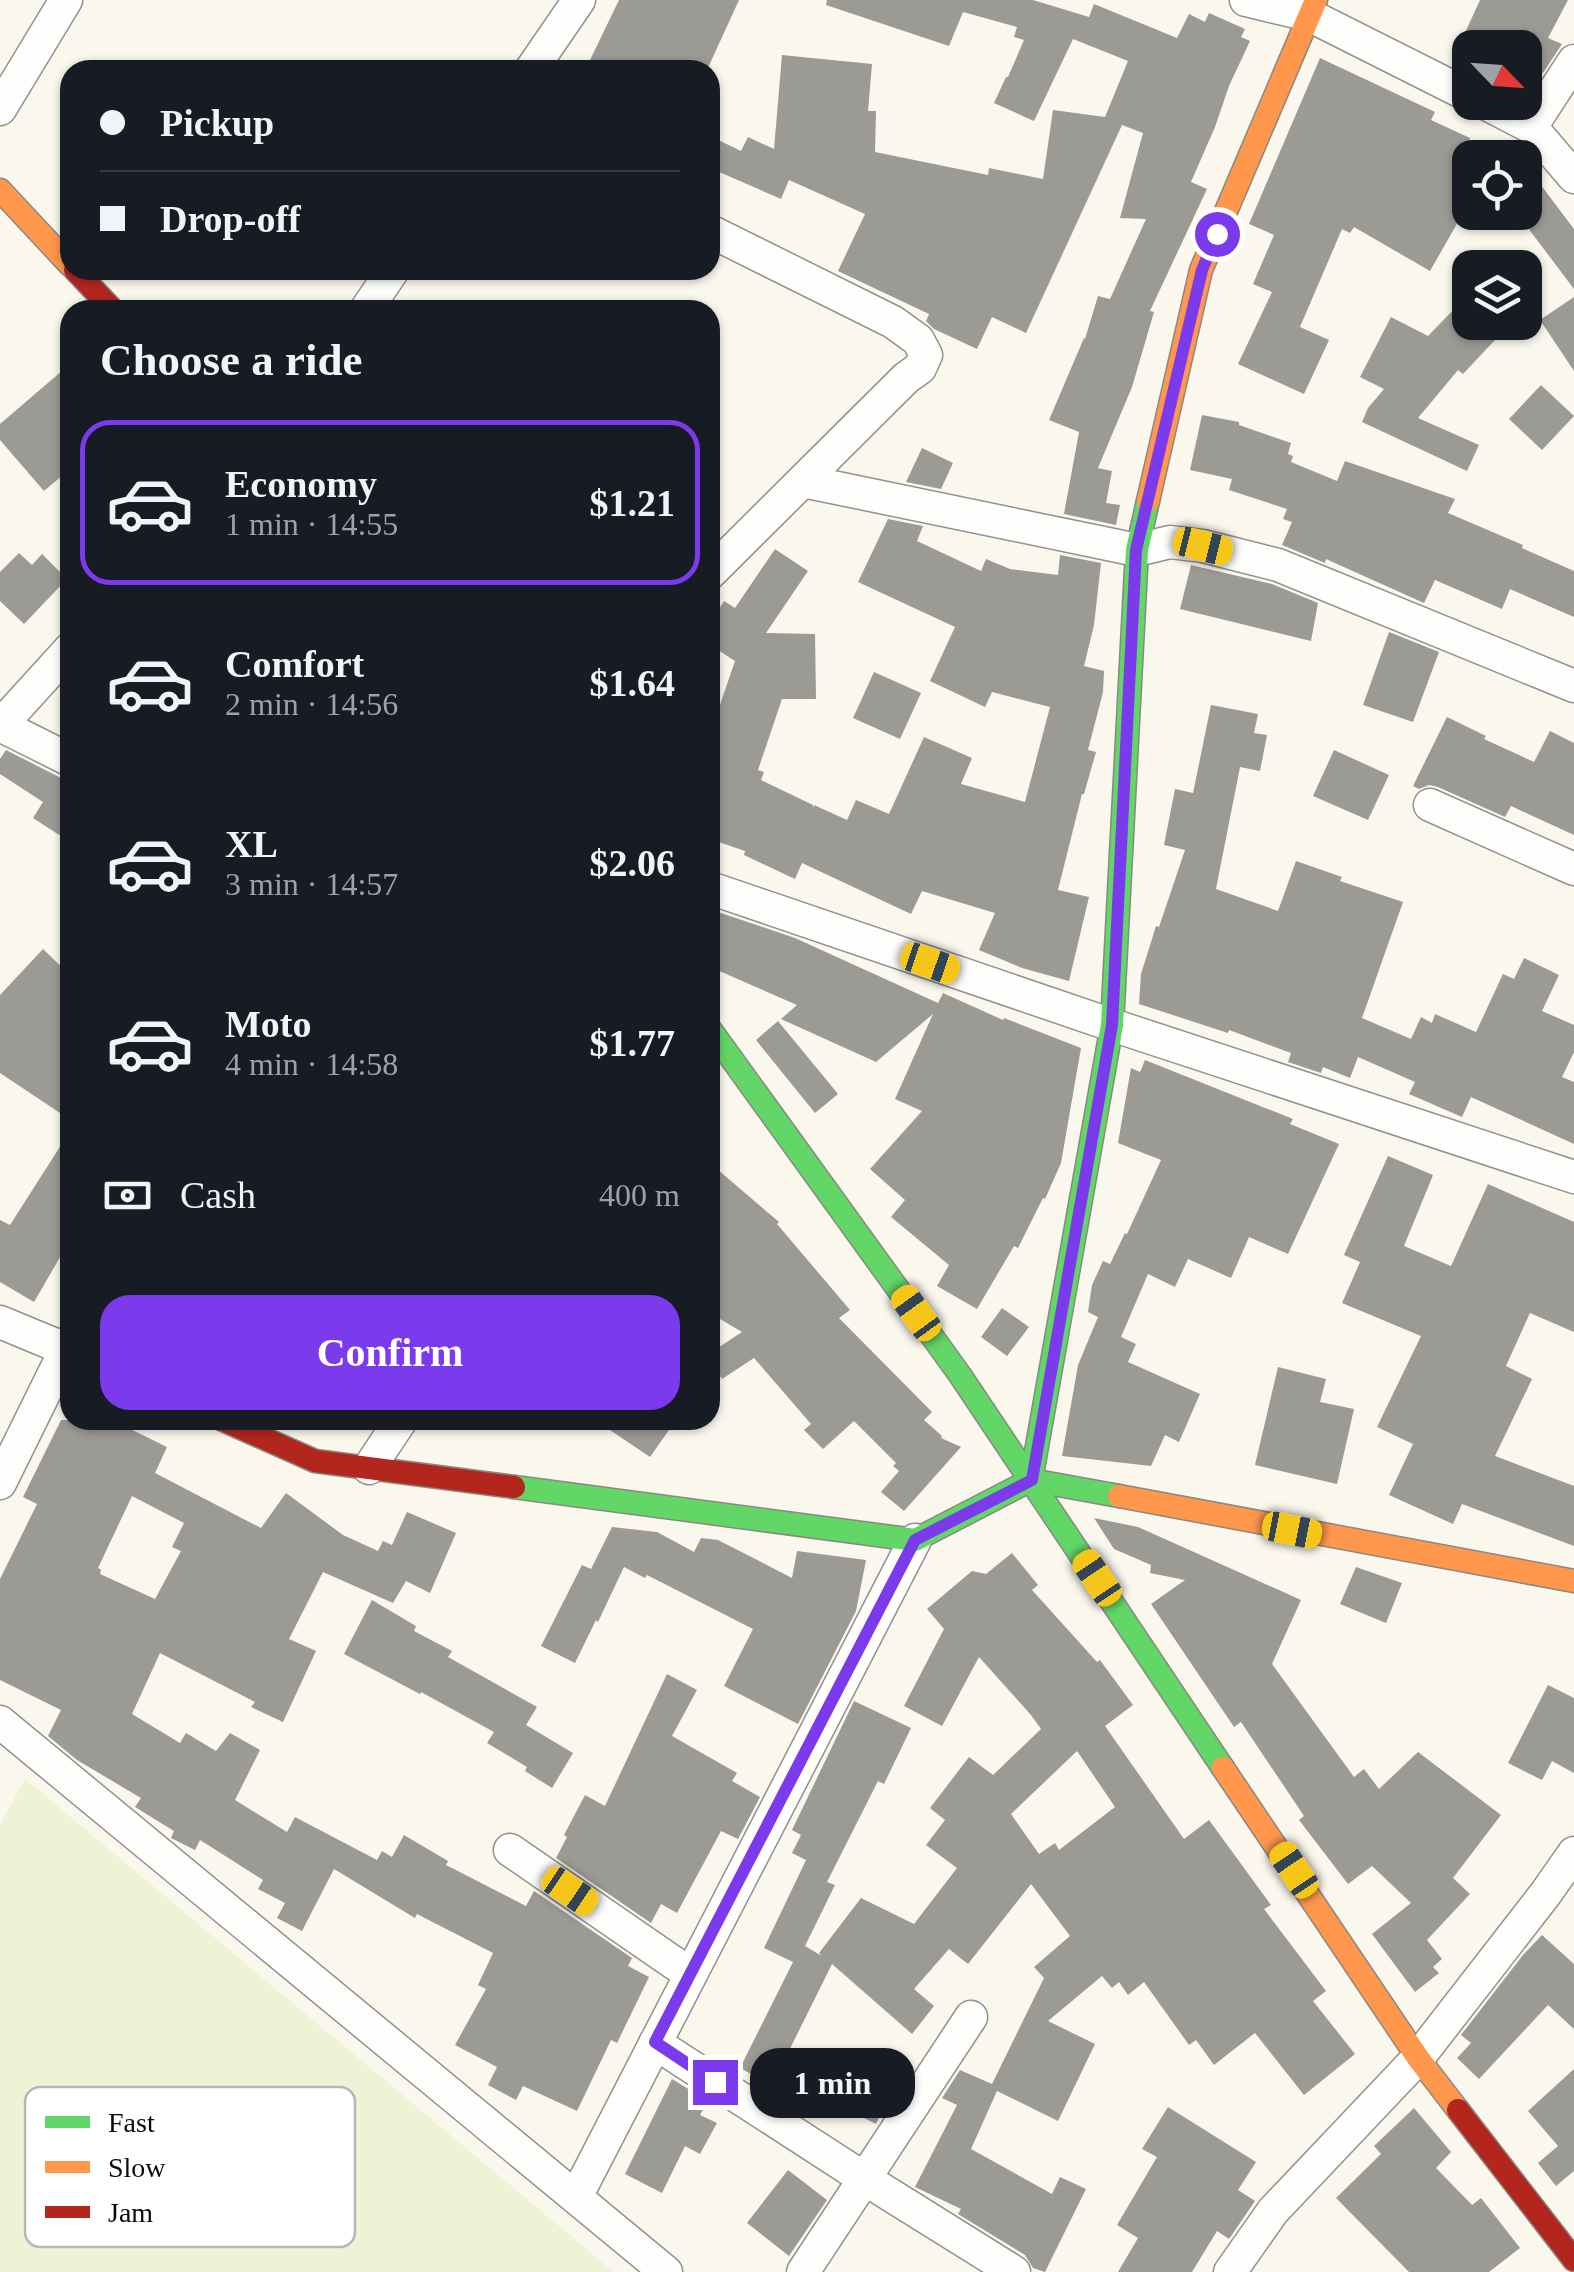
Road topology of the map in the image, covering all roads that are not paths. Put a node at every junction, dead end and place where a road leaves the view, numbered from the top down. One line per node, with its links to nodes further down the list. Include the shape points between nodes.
1 (66, 0): 8 (street)
2 (579, 0): 5 (street)
3 (1246, 0): 4 (street)
4 (1312, 7): 7 (street); 18 (main road, via 1202,270)
5 (538, 60)
6 (1574, 61): 10 (street)
7 (1452, 86)
8 (0, 109)
9 (1519, 120): 10 (street)
10 (1531, 126): 11 (street)
11 (1574, 177)
12 (0, 190): 14 (main road)
13 (720, 236): 17 (street, via 893,322 926,355)
14 (60, 254)
15 (84, 280): 16 (main road)
16 (103, 300)
17 (803, 481): 18 (street); 19 (street)
18 (1136, 550): 21 (street, via 1170,542 1278,565); 27 (main road)
19 (720, 563)
20 (60, 659): 22 (street)
21 (1574, 686)
22 (0, 726): 23 (street)
23 (60, 755)
24 (1430, 805): 25 (street)
25 (1574, 869)
26 (720, 891): 27 (street)
27 (1112, 1025): 29 (street); 36 (main road)
28 (720, 1046): 36 (main road)
29 (1574, 1177)
30 (0, 1322): 31 (street)
31 (60, 1344)
32 (60, 1363): 37 (street)
33 (246, 1430): 35 (main road, via 316,1461)
34 (394, 1430): 35 (street)
35 (369, 1468): 38 (main road)
36 (1032, 1480): 38 (main road); 39 (main road); 46 (main road)
37 (0, 1483)
38 (915, 1540): 43 (street)
39 (1574, 1581)
40 (0, 1722): 48 (street)
41 (510, 1850): 43 (street)
42 (1574, 1852): 46 (street)
43 (690, 1974): 45 (street)
44 (971, 2016): 47 (street)
45 (655, 2042): 47 (street); 48 (street)
46 (1418, 2058): 49 (main road); 53 (street, via 1274,2211)
47 (864, 2179): 51 (street); 52 (street)
48 (576, 2197): 50 (street)
49 (1574, 2260)
50 (666, 2272)
51 (803, 2272)
52 (1014, 2272)
53 (1230, 2272)

